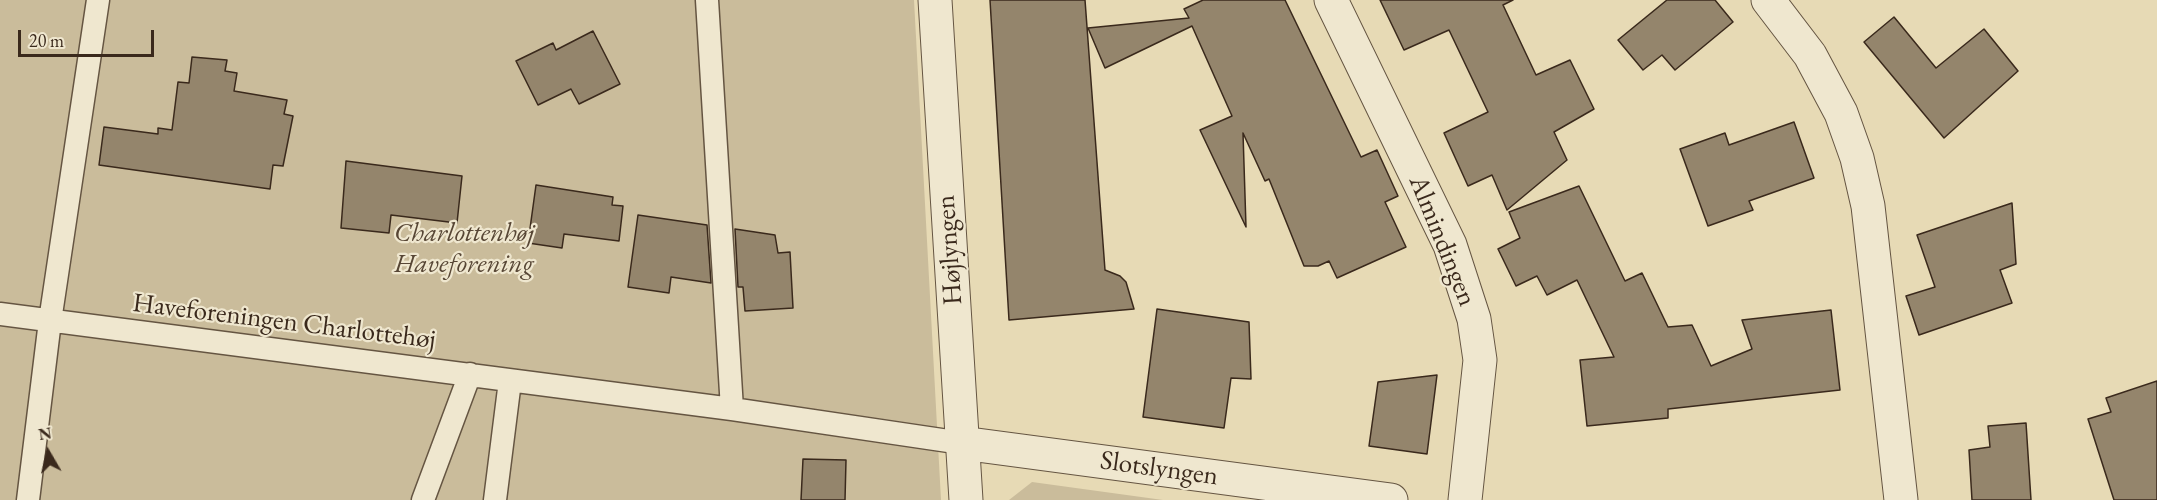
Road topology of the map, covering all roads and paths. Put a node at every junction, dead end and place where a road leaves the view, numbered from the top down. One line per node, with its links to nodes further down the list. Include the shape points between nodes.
1 (98, 0): 7 (lane)
2 (707, 0): 10 (lane)
3 (935, 0): 11 (street, Højlyngen)
4 (1331, 0): 17 (street, Almindingen, via 1450,245 1471,310 1480,360)
5 (1768, 0): 18 (street, via 1810,55 1841,113 1857,158 1868,206)
6 (0, 314): 7 (lane, Haveforeningen Charlottehøj)
7 (50, 321): 8 (lane, Haveforeningen Charlottehøj); 12 (lane)
8 (470, 374): 9 (lane, Haveforeningen Charlottehøj); 13 (lane)
9 (510, 381): 10 (lane, Haveforeningen Charlottehøj); 14 (lane)
10 (732, 409): 11 (lane, Haveforeningen Charlottehøj)
11 (962, 443): 15 (street, Højlyngen); 16 (street, Slotslyngen)
12 (28, 500)
13 (423, 500)
14 (495, 500)
15 (966, 500)
16 (1391, 500)
17 (1465, 500)
18 (1901, 500)

